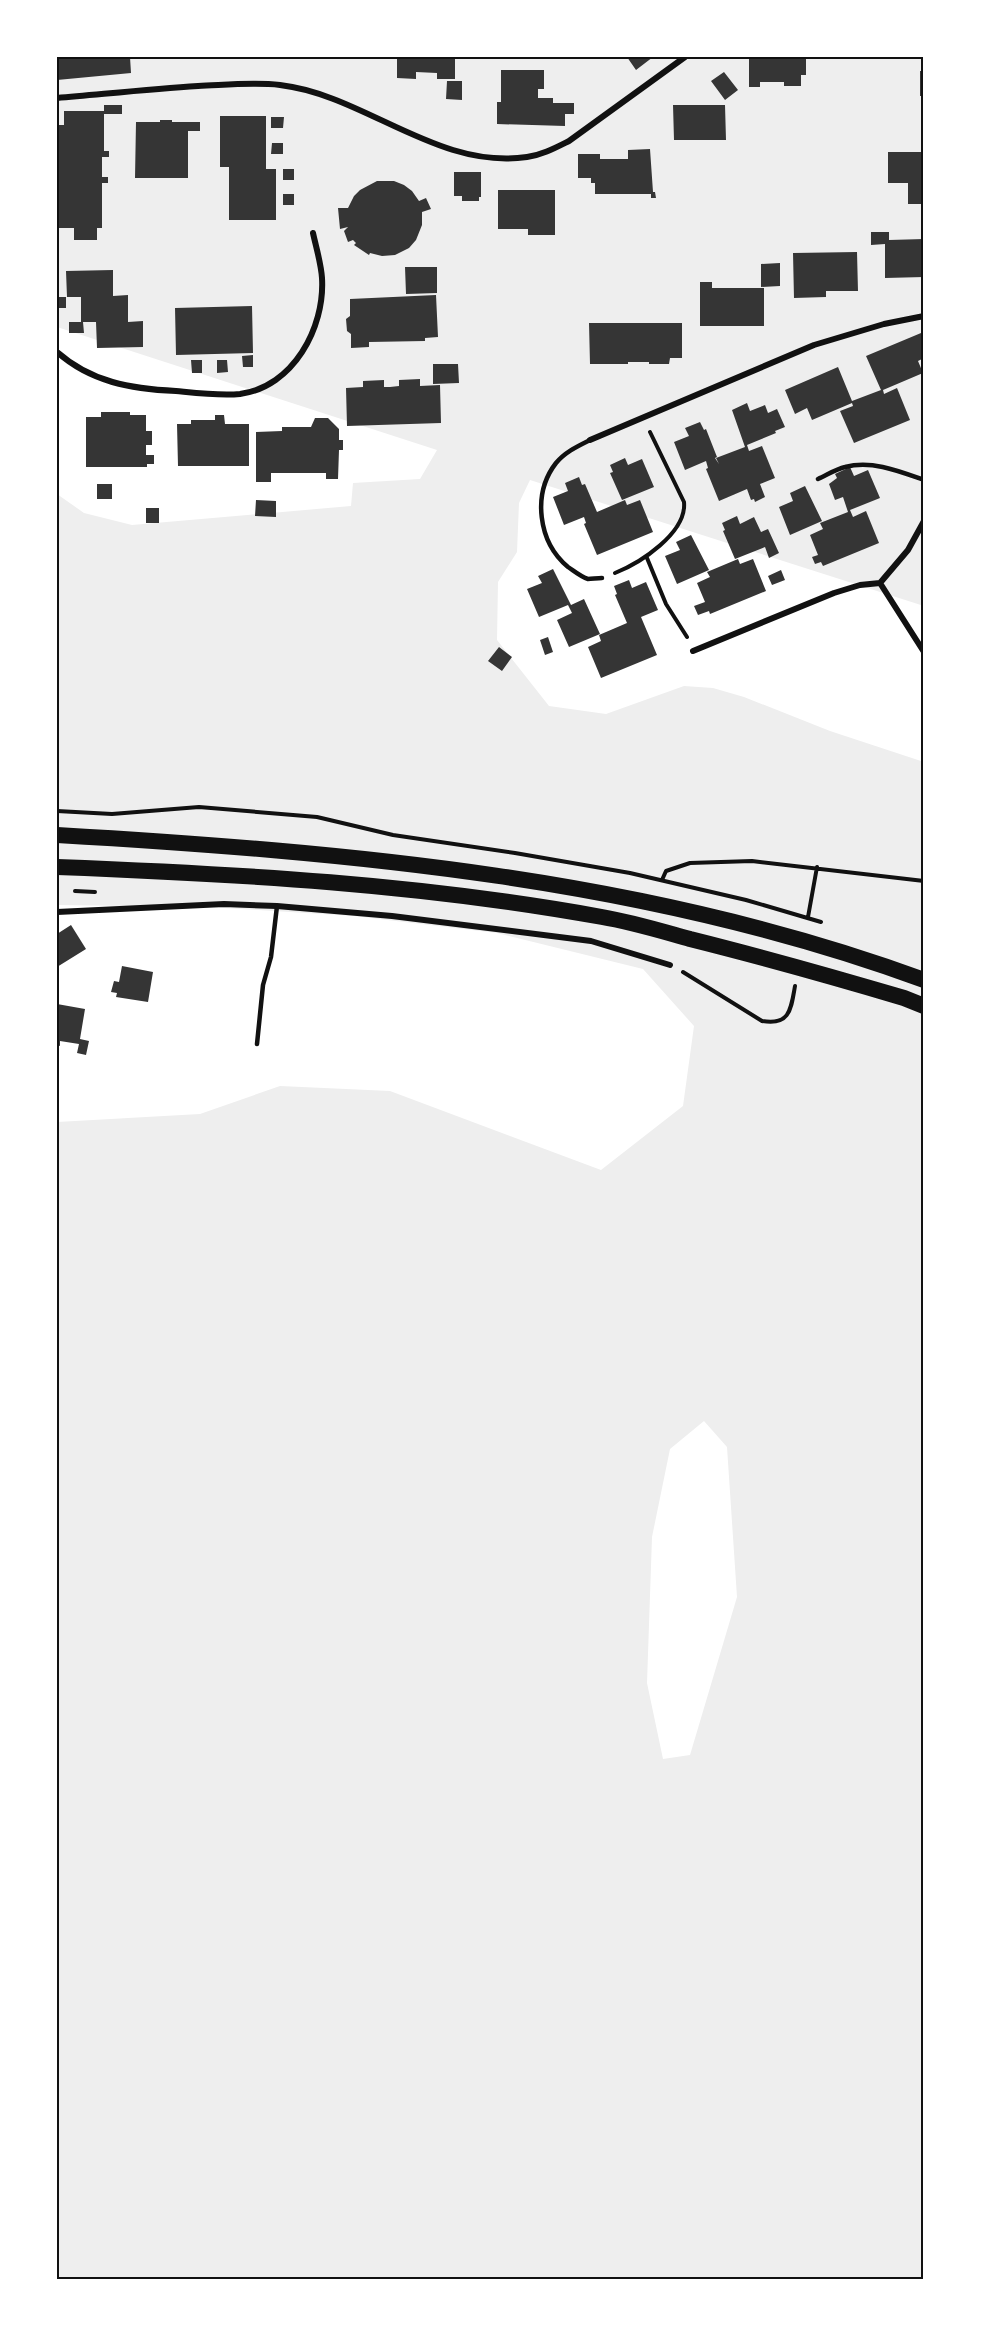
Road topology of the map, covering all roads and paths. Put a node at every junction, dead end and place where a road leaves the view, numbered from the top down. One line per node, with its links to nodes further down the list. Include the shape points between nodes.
1 (685, 57): 2 (street, via 569,141 548,152 504,159 466,154 330,98 280,85 216,85)
2 (57, 98)
3 (313, 233): 5 (street, via 322,279 313,332 294,364 258,389 221,394 128,387 93,377)
4 (924, 316): 6 (street, via 814,345)
5 (57, 352)
6 (643, 417): 7 (street); 11 (path, via 684,502 685,512 680,523)
7 (590, 440): 12 (lane, via 569,451 556,464 540,508 542,525 561,561 587,579)
8 (818, 479): 9 (lane, via 843,467 865,464)
9 (924, 480)
10 (924, 521): 13 (street, via 908,549)
11 (647, 558): 12 (path); 14 (path, via 666,604)
12 (602, 578)
13 (880, 583): 15 (street, via 834,593); 16 (street)
14 (688, 638)
15 (693, 651)
16 (924, 651)
17 (57, 835): 26 (highway, via 263,849 449,868 597,892 747,925)
18 (57, 867): 28 (highway, via 358,883 604,917 765,958)
19 (817, 867): 20 (path, via 752,861 690,863 666,871); 21 (path); 22 (path)
20 (662, 880)
21 (924, 881)
22 (814, 884)
23 (277, 906): 24 (street, via 193,905); 25 (street, via 591,941); 29 (lane)
24 (57, 912)
25 (670, 965): 27 (path, via 762,1021 781,1021)
26 (924, 980)
27 (791, 1005)
28 (924, 1006)
29 (257, 1044)

